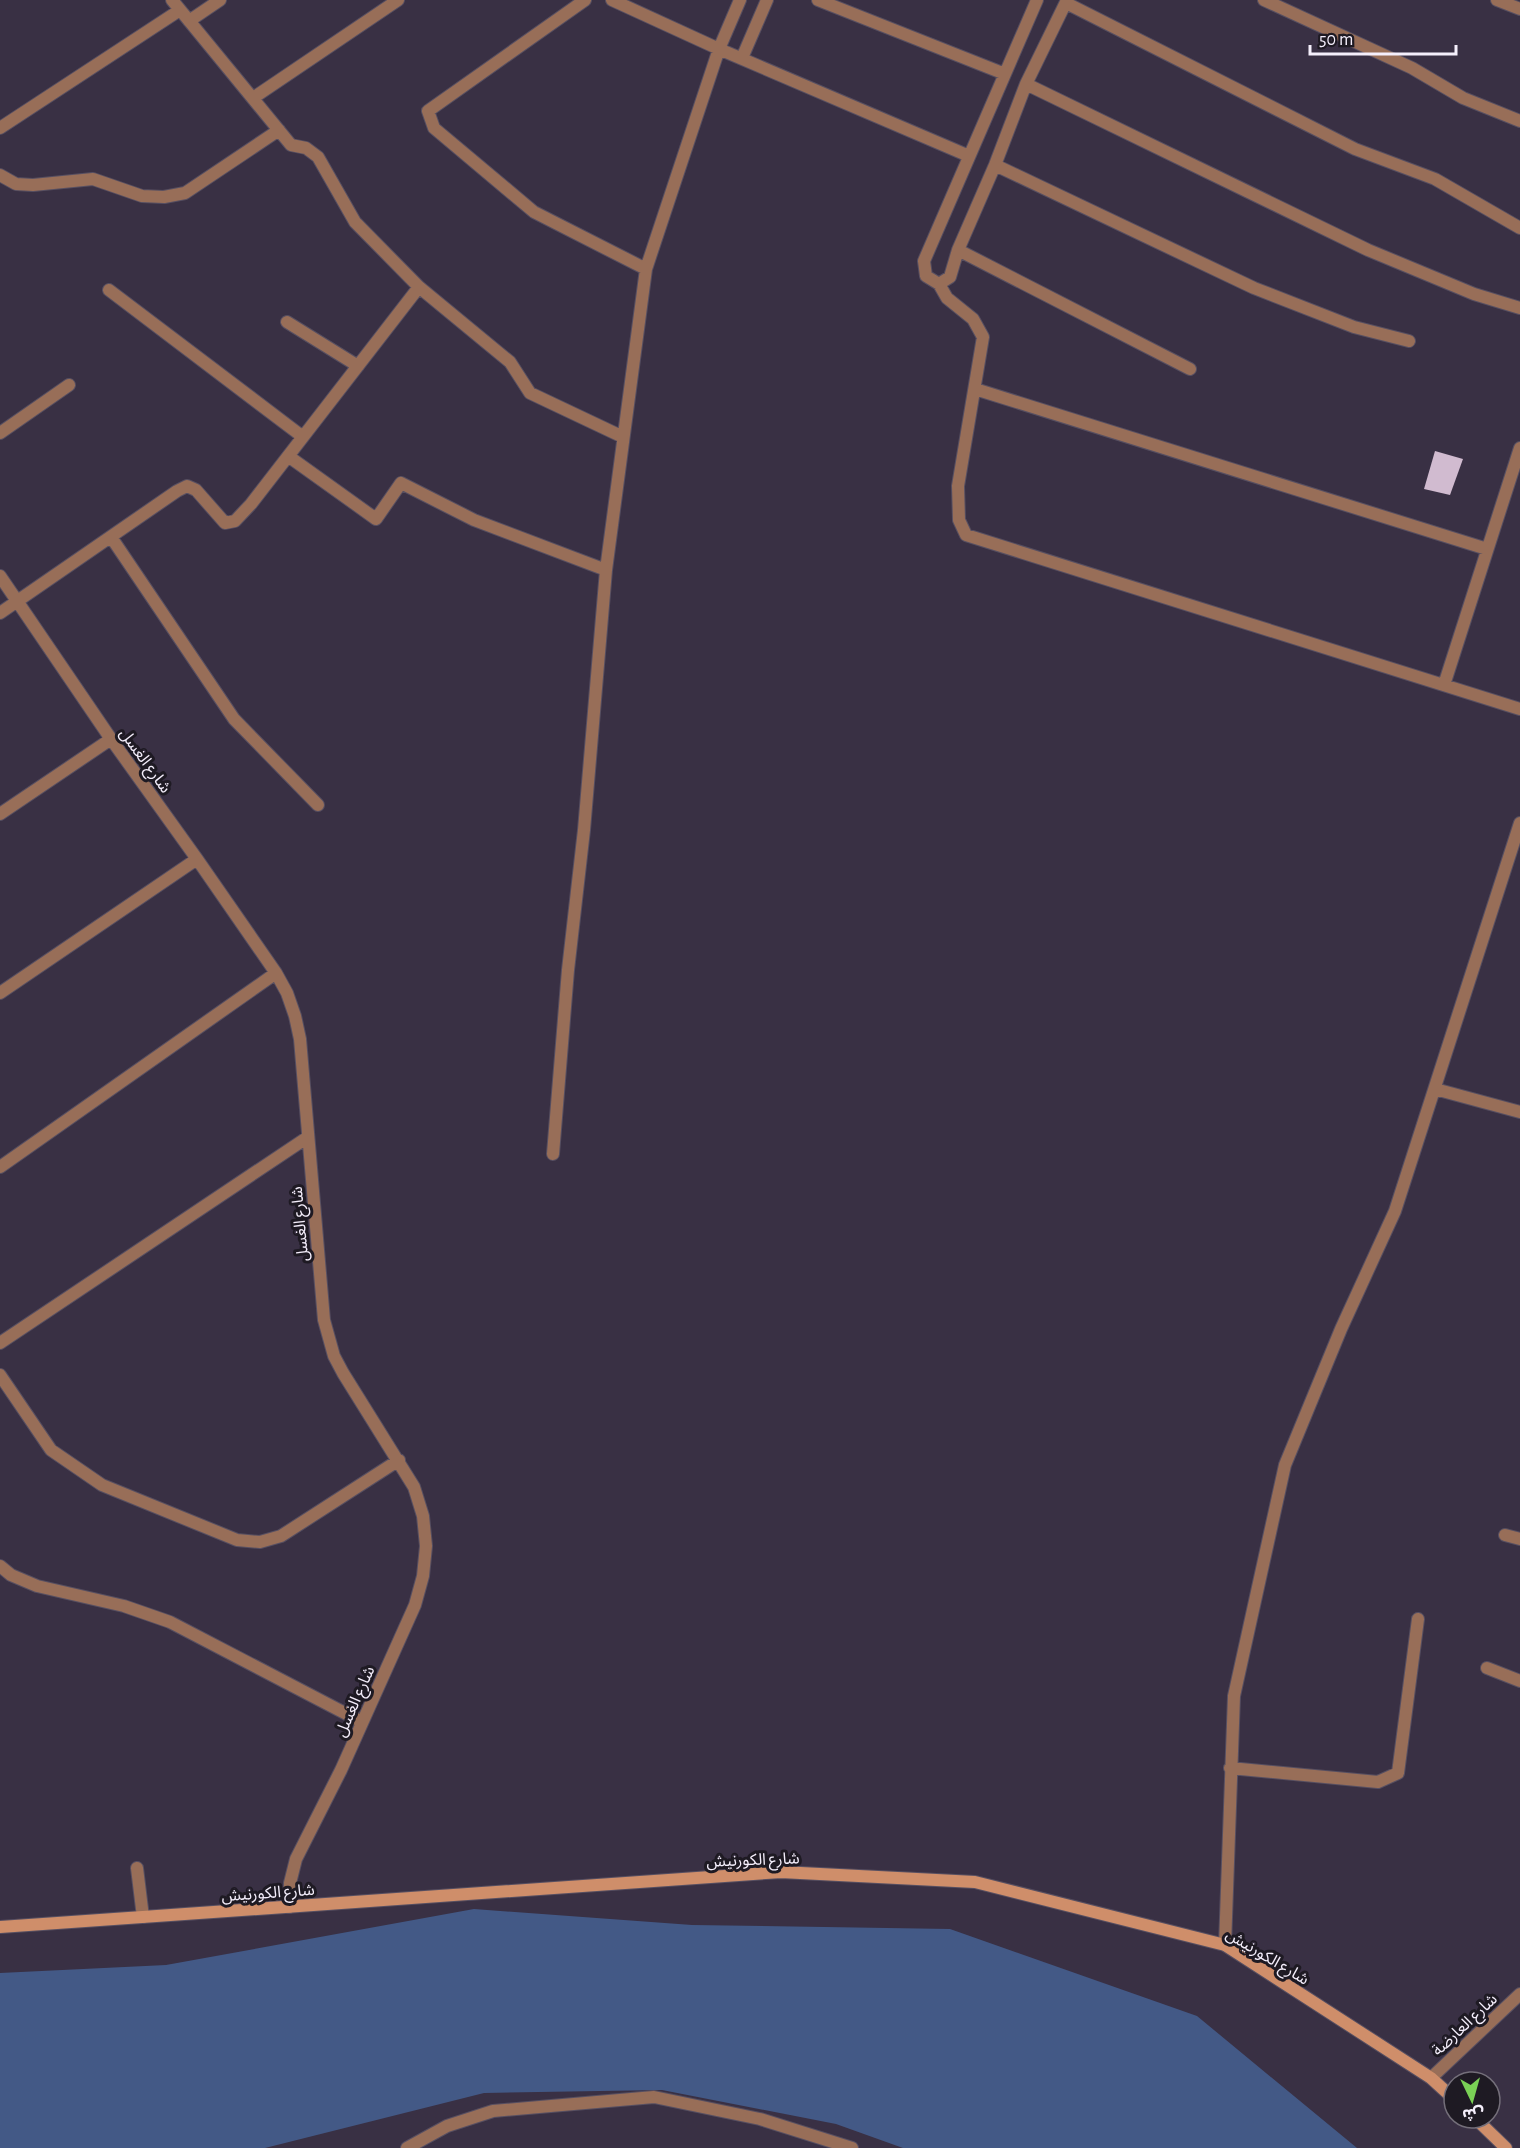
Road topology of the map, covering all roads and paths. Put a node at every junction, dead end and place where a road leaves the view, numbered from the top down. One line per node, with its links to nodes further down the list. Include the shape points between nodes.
1 (172, 0): 14 (street)
2 (220, 0): 15 (street)
3 (398, 0): 20 (street)
4 (585, 0): 29 (street, via 428,111 434,128 534,212)
5 (612, 0): 16 (street)
6 (740, 0): 16 (street)
7 (767, 0): 17 (street)
8 (818, 0): 18 (street)
9 (1037, 0): 18 (street)
10 (1264, 0): 21 (street, via 1412,68 1463,98)
11 (1497, 0): 13 (street)
12 (1066, 2): 19 (street); 27 (street, via 1355,149 1435,179)
13 (1520, 9)
14 (180, 10): 15 (street); 22 (street)
15 (189, 21): 20 (street)
16 (719, 49): 17 (street); 29 (street)
17 (741, 58): 24 (street)
18 (1005, 74): 24 (street)
19 (1026, 84): 25 (street); 33 (street, via 1368,250 1474,294)
20 (252, 98): 23 (street)
21 (1520, 121)
22 (0, 128)
23 (279, 130): 26 (street, via 185,193 164,198 142,196 93,179 33,185 16,184); 31 (street, via 291,145 306,148 318,157 355,222)
24 (969, 156): 30 (street, via 924,261 926,276)
25 (995, 165): 28 (street); 35 (street, via 1254,288 1354,327)
26 (0, 175)
27 (1520, 228)
28 (958, 250): 30 (street, via 950,277); 37 (street)
29 (646, 269): 42 (street)
30 (939, 284): 39 (street, via 948,298 973,319 983,337)
31 (418, 287): 36 (street); 42 (street, via 510,363 530,393)
32 (109, 291): 41 (street)
33 (1520, 308)
34 (287, 322): 36 (street)
35 (1409, 341)
36 (358, 366): 41 (street)
37 (1190, 369)
38 (69, 385): 40 (street)
39 (975, 389): 46 (street); 51 (street, via 958,486 959,520 966,535)
40 (0, 433)
41 (303, 437): 44 (street)
42 (623, 437): 47 (street)
43 (1520, 448): 46 (street)
44 (288, 456): 45 (street, via 235,521 225,523 196,490 187,486); 47 (street, via 376,519 401,483 474,520)
45 (111, 537): 49 (street); 54 (street, via 234,718)
46 (1487, 549): 51 (street)
47 (606, 570): 63 (street)
48 (0, 576): 49 (street, شارع الغسل)
49 (18, 602): 50 (street); 53 (street, شارع الغسل)
50 (0, 613)
51 (1444, 685): 52 (street)
52 (1520, 709)
53 (111, 739): 55 (street); 57 (street, شارع الغسل)
54 (318, 805)
55 (0, 813)
56 (1520, 823): 60 (street)
57 (197, 858): 58 (street, شارع الغسل); 59 (street)
58 (276, 973): 62 (street, شارع الغسل, via 287,993 300,1039); 64 (street)
59 (0, 993)
60 (1435, 1089): 61 (street); 75 (street, via 1395,1211 1285,1465 1234,1696)
61 (1520, 1112)
62 (308, 1137): 65 (street); 67 (street, شارع الغسل, via 328,1338 343,1373)
63 (553, 1154)
64 (0, 1167)
65 (0, 1343)
66 (0, 1374): 67 (street, via 51,1450 102,1485 237,1540 260,1542 281,1536)
67 (399, 1460): 74 (street, شارع الغسل, via 414,1487 423,1516 423,1576 415,1605)
68 (1505, 1534): 69 (street)
69 (1520, 1539)
70 (0, 1566): 74 (street, via 37,1586 124,1606 170,1622)
71 (1418, 1619): 75 (street, via 1398,1773 1378,1782)
72 (1487, 1668): 73 (street)
73 (1520, 1681)
74 (362, 1722): 77 (street, شارع الغسل, via 296,1859)
75 (1230, 1768): 80 (street)
76 (137, 1868): 78 (street)
77 (289, 1907): 78 (street, شارع الكورنيش); 80 (street, شارع الكورنيش, via 781,1872 975,1882)
78 (143, 1917): 79 (street, شارع الكورنيش)
79 (0, 1927)
80 (1225, 1945): 82 (street, شارع الكورنيش)
81 (1520, 1994): 82 (street, شارع العارضة)
82 (1431, 2078): 83 (street, شارع الكورنيش)
83 (1442, 2088)
84 (1487, 2130): 87 (street)
85 (407, 2148): 86 (street, via 447,2126 494,2111 654,2097 760,2119)
86 (852, 2148)
87 (1506, 2148)

